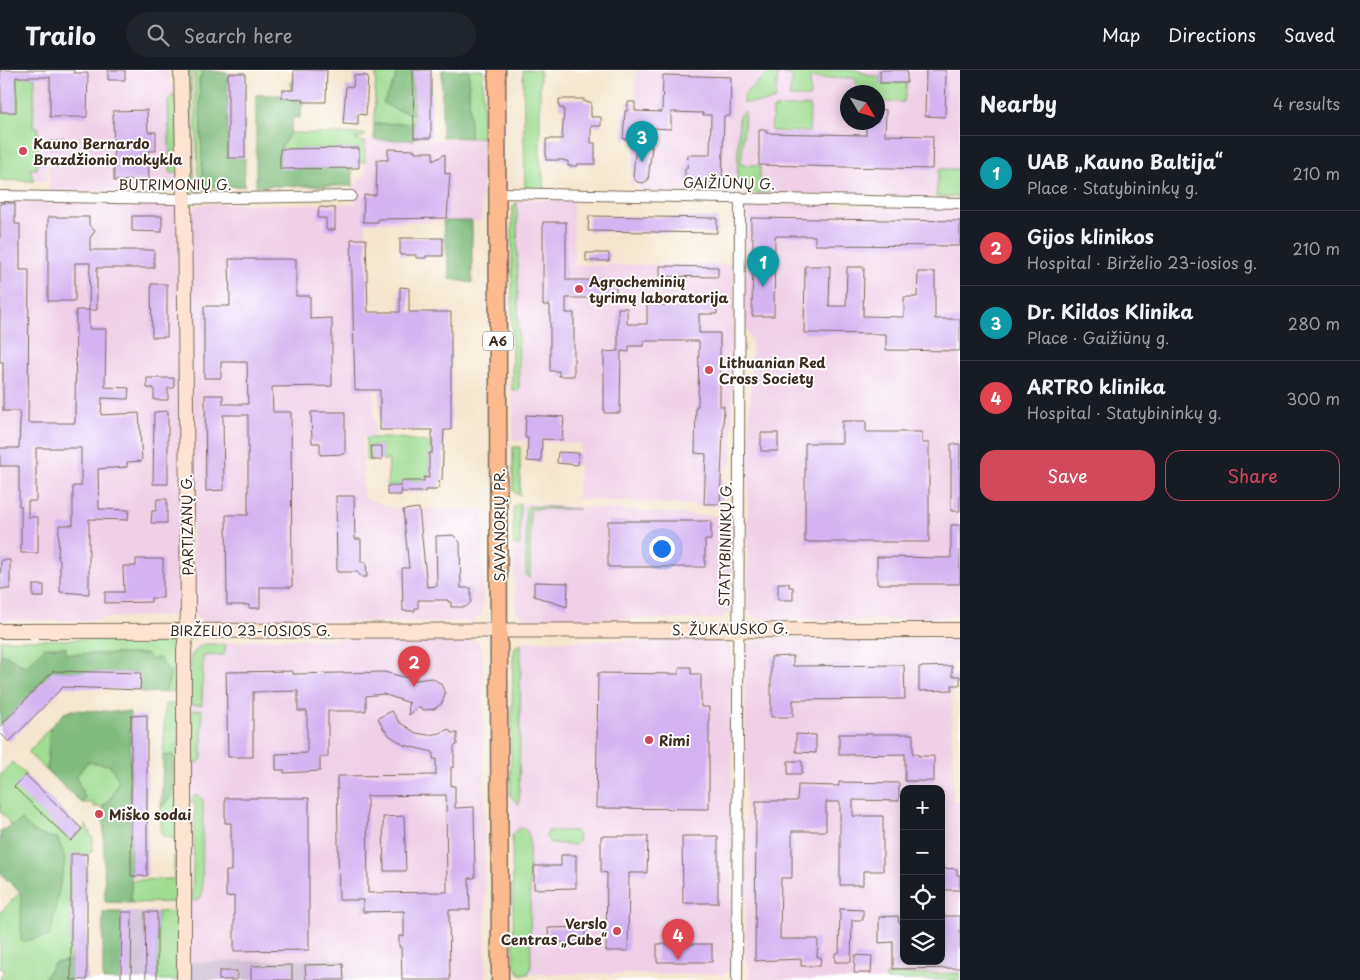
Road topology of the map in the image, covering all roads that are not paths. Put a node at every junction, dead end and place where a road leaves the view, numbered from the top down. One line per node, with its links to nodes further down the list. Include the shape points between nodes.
1 (181, 70): 7 (main road, PARTIZANŲ G.)
2 (497, 70): 3 (main road, SAVANORIŲ PR. / A6)
3 (497, 194): 6 (street, GAIŽIŪNŲ G.); 12 (main road, SAVANORIŲ PR. / A6)
4 (0, 196): 7 (street, BUTRIMONIŲ G.)
5 (351, 196): 7 (street, BUTRIMONIŲ G.)
6 (740, 198): 8 (street, GAIŽIŪNŲ G.); 9 (street, STATYBININKŲ G.)
7 (184, 199): 11 (main road, PARTIZANŲ G.)
8 (960, 203)
9 (738, 629): 12 (main road, S. ŽUKAUSKO G.); 13 (main road, S. ŽUKAUSKO G.); 16 (street, STATYBININKŲ G.)
10 (0, 630): 11 (main road, BIRŽELIO 23-IOSIOS G.)
11 (187, 630): 12 (main road, BIRŽELIO 23-IOSIOS G.); 14 (main road, PARTIZANŲ G., via 184,652)
12 (499, 630): 15 (main road, SAVANORIŲ PR. / A6)
13 (960, 630)
14 (184, 980)
15 (500, 980)
16 (737, 980)

